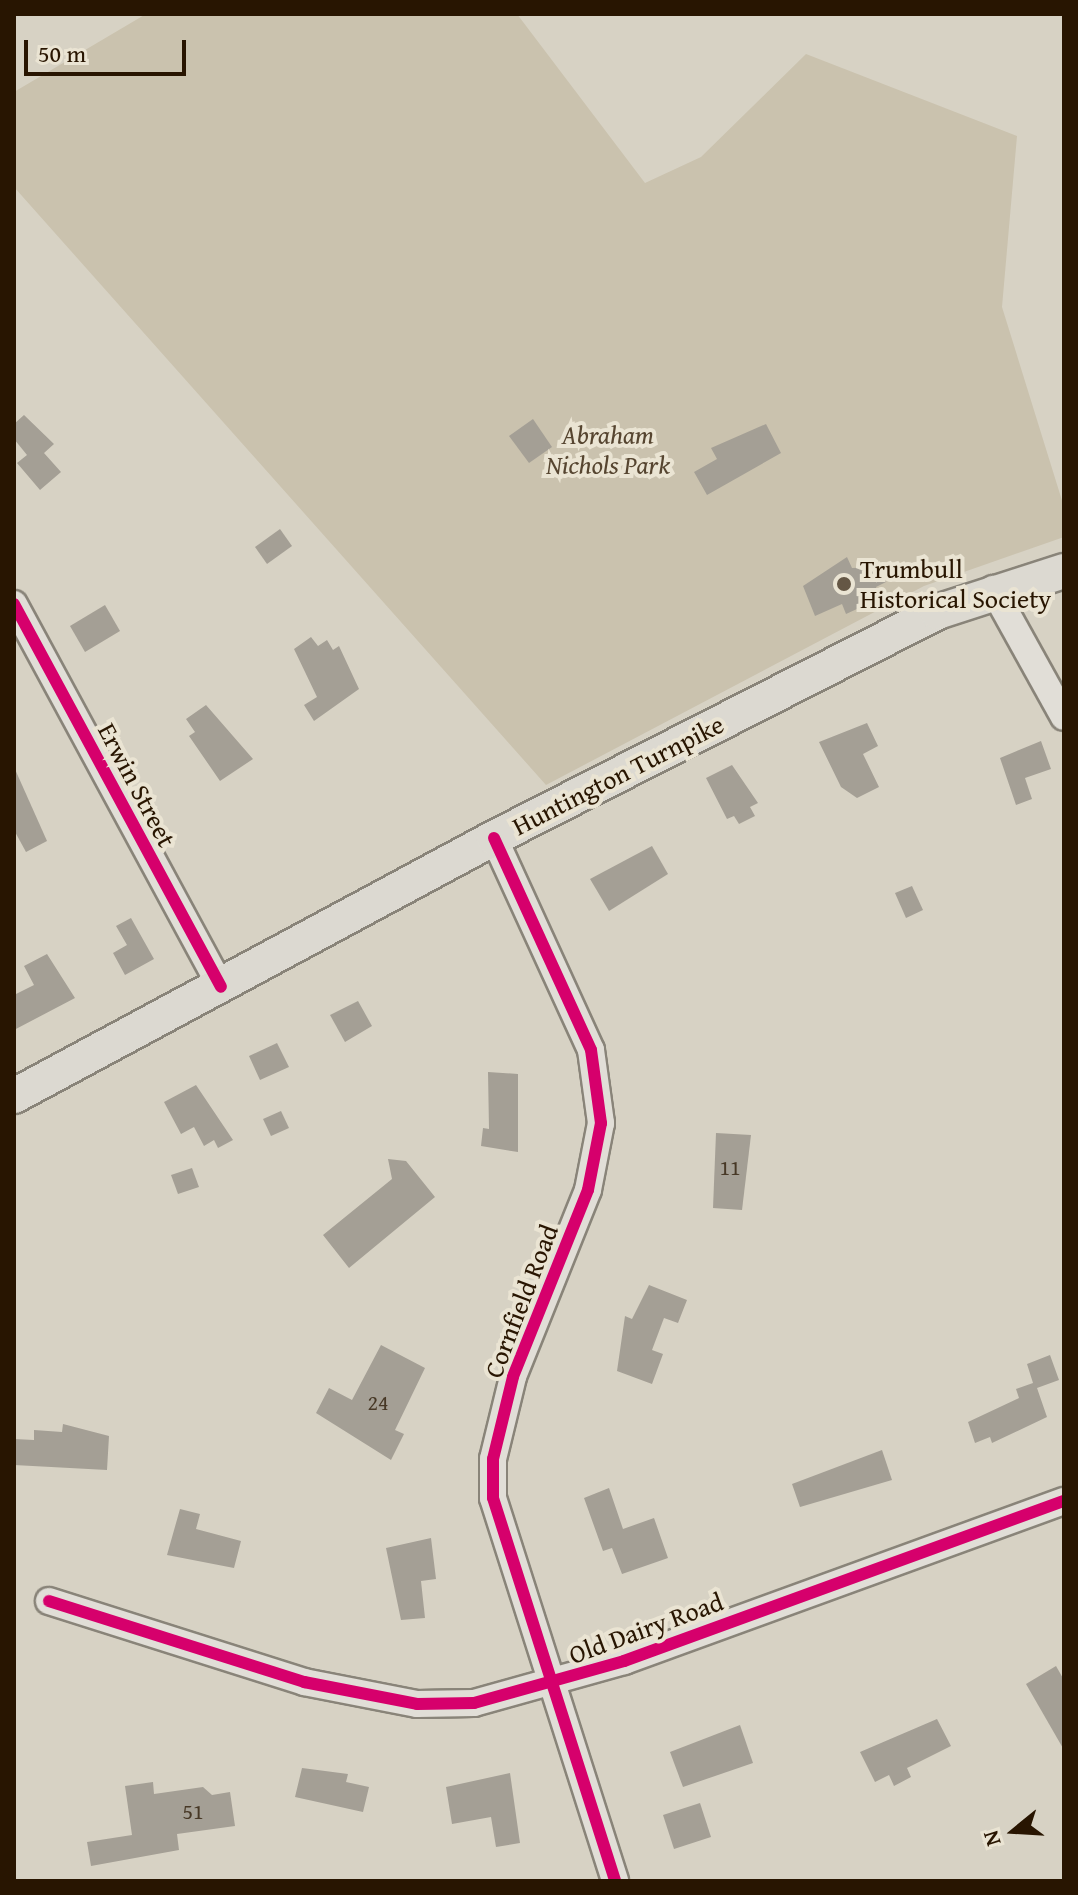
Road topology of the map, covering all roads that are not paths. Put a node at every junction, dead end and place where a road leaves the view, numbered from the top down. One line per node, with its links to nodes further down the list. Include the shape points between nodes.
1 (1064, 571): 2 (main road, Huntington Turnpike)
2 (993, 589): 4 (street); 5 (main road, Huntington Turnpike)
3 (14, 604): 6 (street, Erwin Street)
4 (1064, 717)
5 (494, 838): 6 (main road, Huntington Turnpike); 10 (street, Cornfield Road, via 591,1050 601,1123 588,1190 513,1377 493,1459 493,1498)
6 (221, 987): 7 (main road, Huntington Turnpike)
7 (14, 1096)
8 (1064, 1501): 10 (street, Old Dairy Road)
9 (49, 1601): 10 (street, Old Dairy Road, via 304,1682 417,1704 474,1703)
10 (551, 1685): 11 (street, Cornfield Road)
11 (615, 1881)

